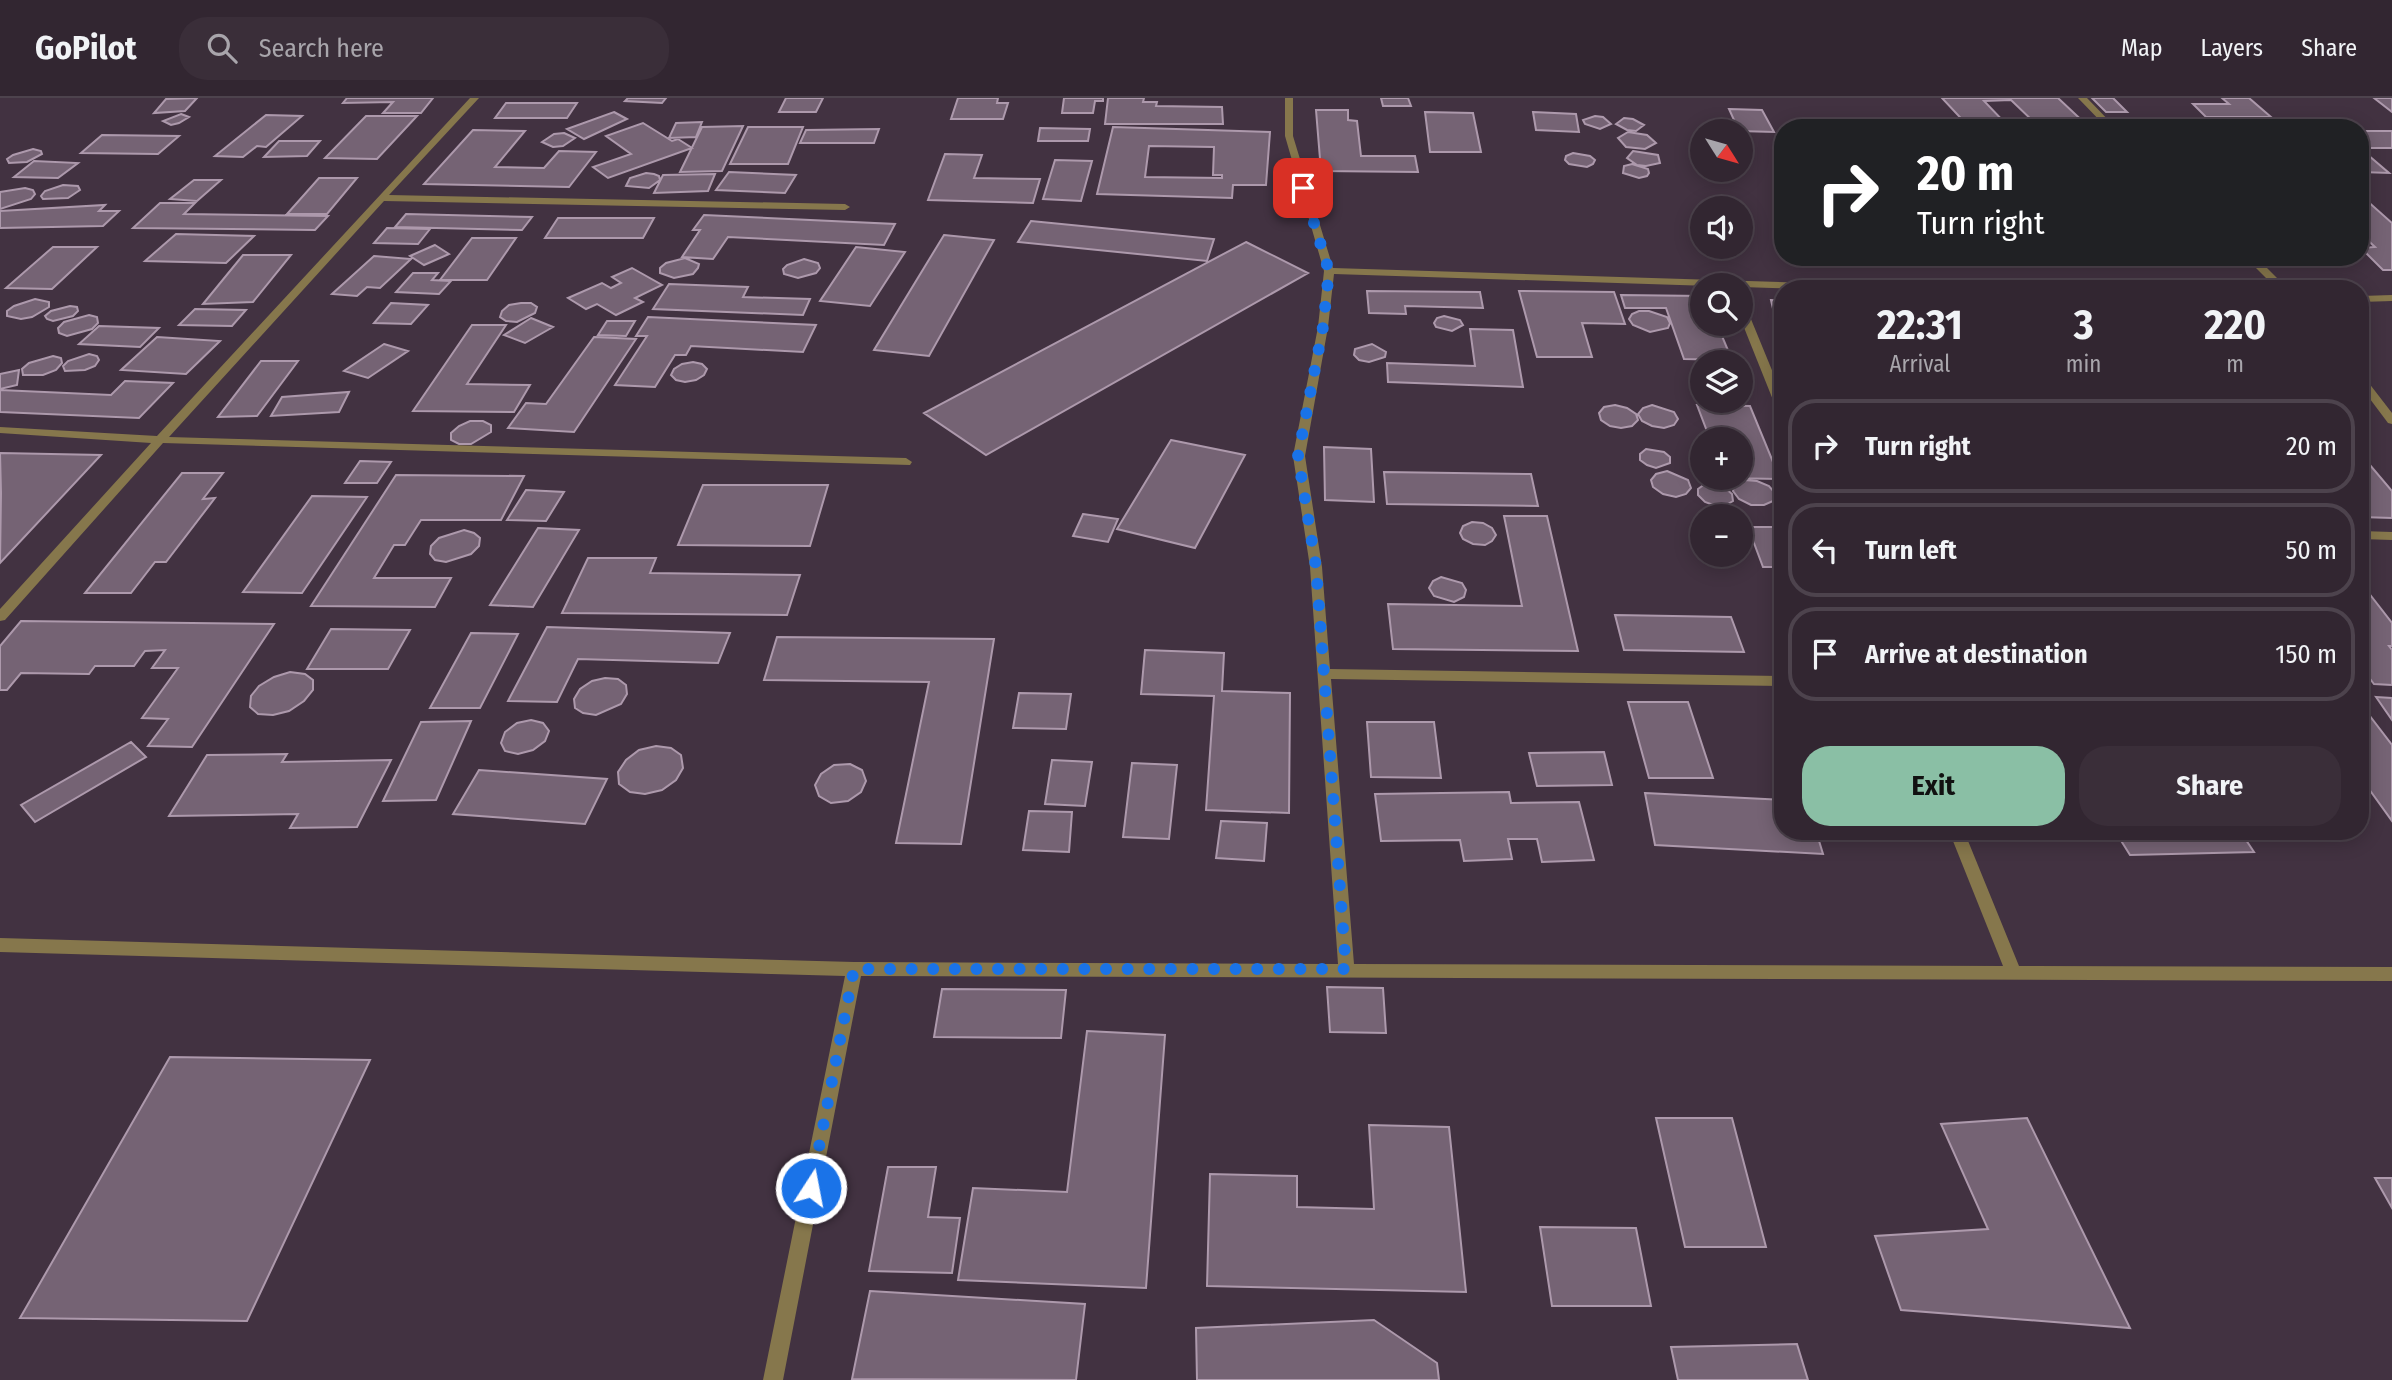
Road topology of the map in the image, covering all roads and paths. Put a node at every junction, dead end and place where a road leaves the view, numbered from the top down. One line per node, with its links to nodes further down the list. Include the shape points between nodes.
1 (475, 98): 5 (street)
2 (1289, 98): 8 (street, via 1289,136)
3 (2082, 98): 4 (street)
4 (2103, 119)
5 (381, 198): 6 (street); 20 (street)
6 (845, 207)
7 (2259, 266): 9 (street)
8 (1329, 271): 10 (street); 25 (street, via 1298,456 1316,567)
9 (2274, 280)
10 (1690, 283)
11 (1753, 285): 12 (street)
12 (1774, 285)
13 (2392, 298): 14 (street)
14 (2369, 299)
15 (1753, 336): 16 (street)
16 (1774, 388)
17 (2369, 391): 18 (street)
18 (2392, 421)
19 (0, 430): 20 (street)
20 (161, 440): 21 (street); 24 (street)
21 (906, 462)
22 (2369, 535): 23 (street)
23 (2392, 536)
24 (0, 617)
25 (1324, 674): 26 (street); 30 (street)
26 (1774, 681)
27 (1960, 840): 31 (street)
28 (0, 945): 29 (street)
29 (854, 969): 30 (street); 33 (street)
30 (1346, 969): 31 (street)
31 (2014, 972): 32 (street)
32 (2392, 974)
33 (773, 1380)

